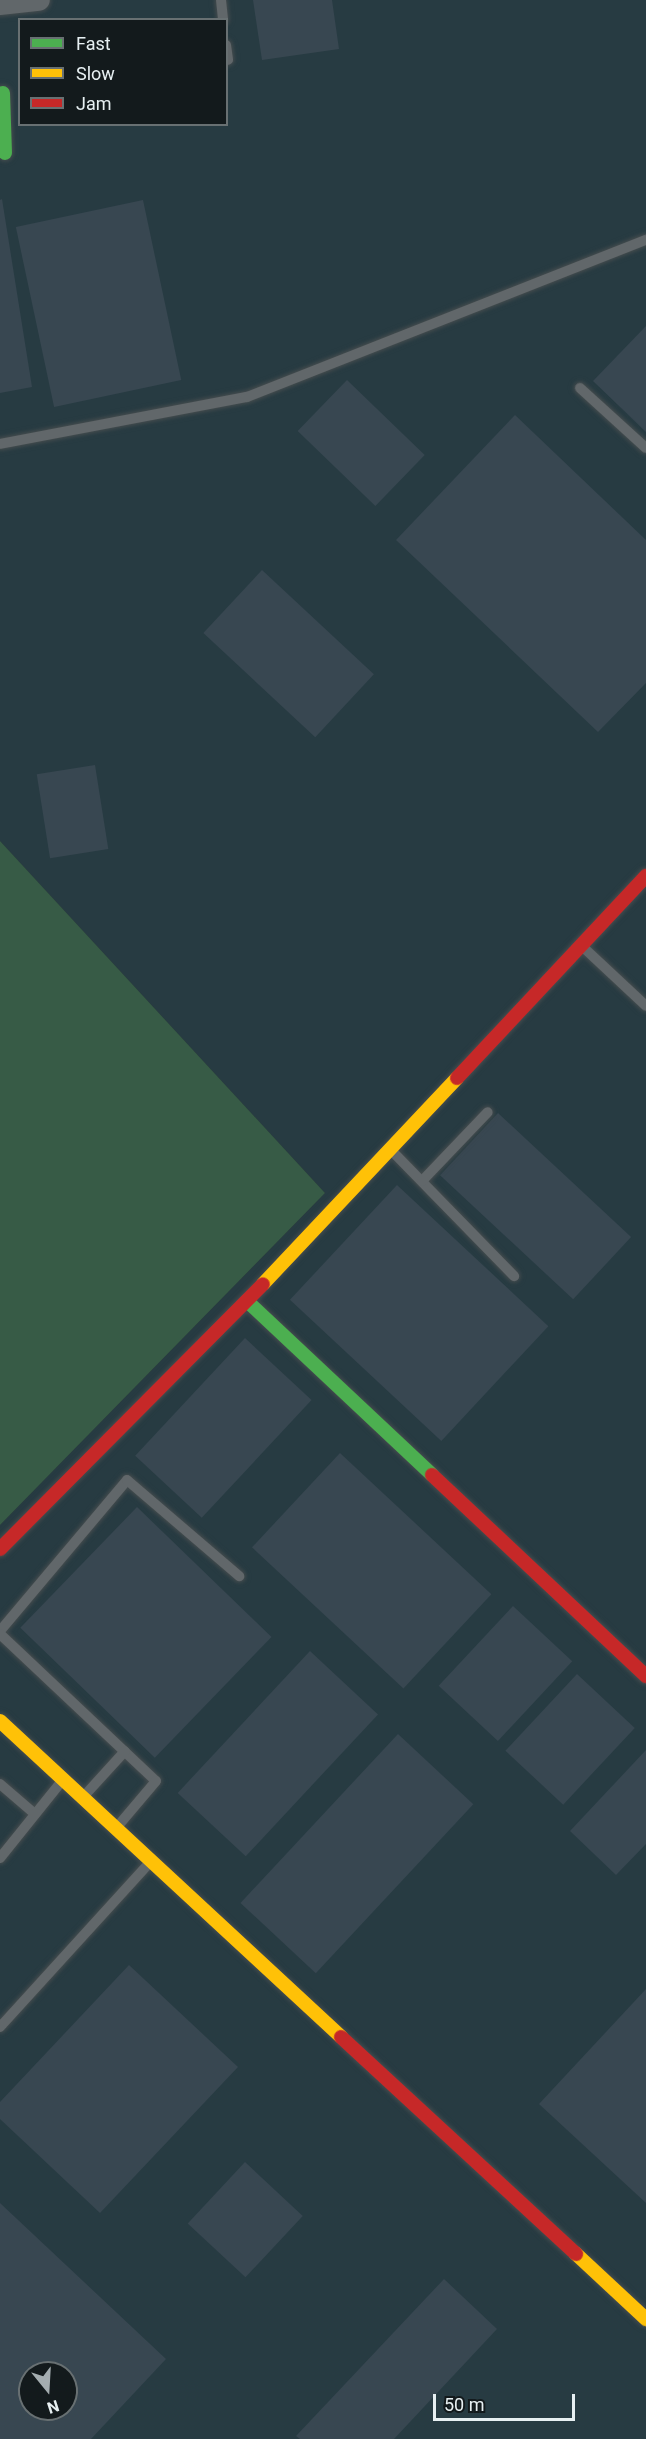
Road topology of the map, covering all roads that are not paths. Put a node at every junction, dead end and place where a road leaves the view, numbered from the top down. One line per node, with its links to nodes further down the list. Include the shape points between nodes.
1 (40, 0): 3 (street); 4 (street)
2 (220, 0): 5 (lane)
3 (0, 4)
4 (40, 18)
5 (223, 18)
6 (7, 92): 7 (street)
7 (5, 153)
8 (646, 240): 10 (lane, via 247,397)
9 (580, 388): 11 (lane)
10 (0, 444)
11 (646, 448)
12 (646, 876): 13 (street)
13 (581, 945): 14 (lane); 16 (street)
14 (643, 998)
15 (488, 1112): 17 (lane)
16 (390, 1149): 17 (lane); 19 (street)
17 (422, 1181): 18 (lane)
18 (514, 1276)
19 (248, 1301): 20 (street); 23 (street)
20 (0, 1549)
21 (239, 1576): 22 (lane, via 127,1480)
22 (0, 1633): 25 (lane)
23 (646, 1676)
24 (0, 1720): 26 (street)
25 (125, 1750): 28 (lane); 30 (lane, via 156,1781)
26 (64, 1780): 28 (street); 29 (lane)
27 (0, 1784): 29 (lane)
28 (82, 1798): 30 (street)
29 (35, 1814): 31 (lane)
30 (116, 1828): 32 (street)
31 (0, 1858)
32 (151, 1860): 33 (lane); 34 (street)
33 (0, 2027)
34 (646, 2319)

